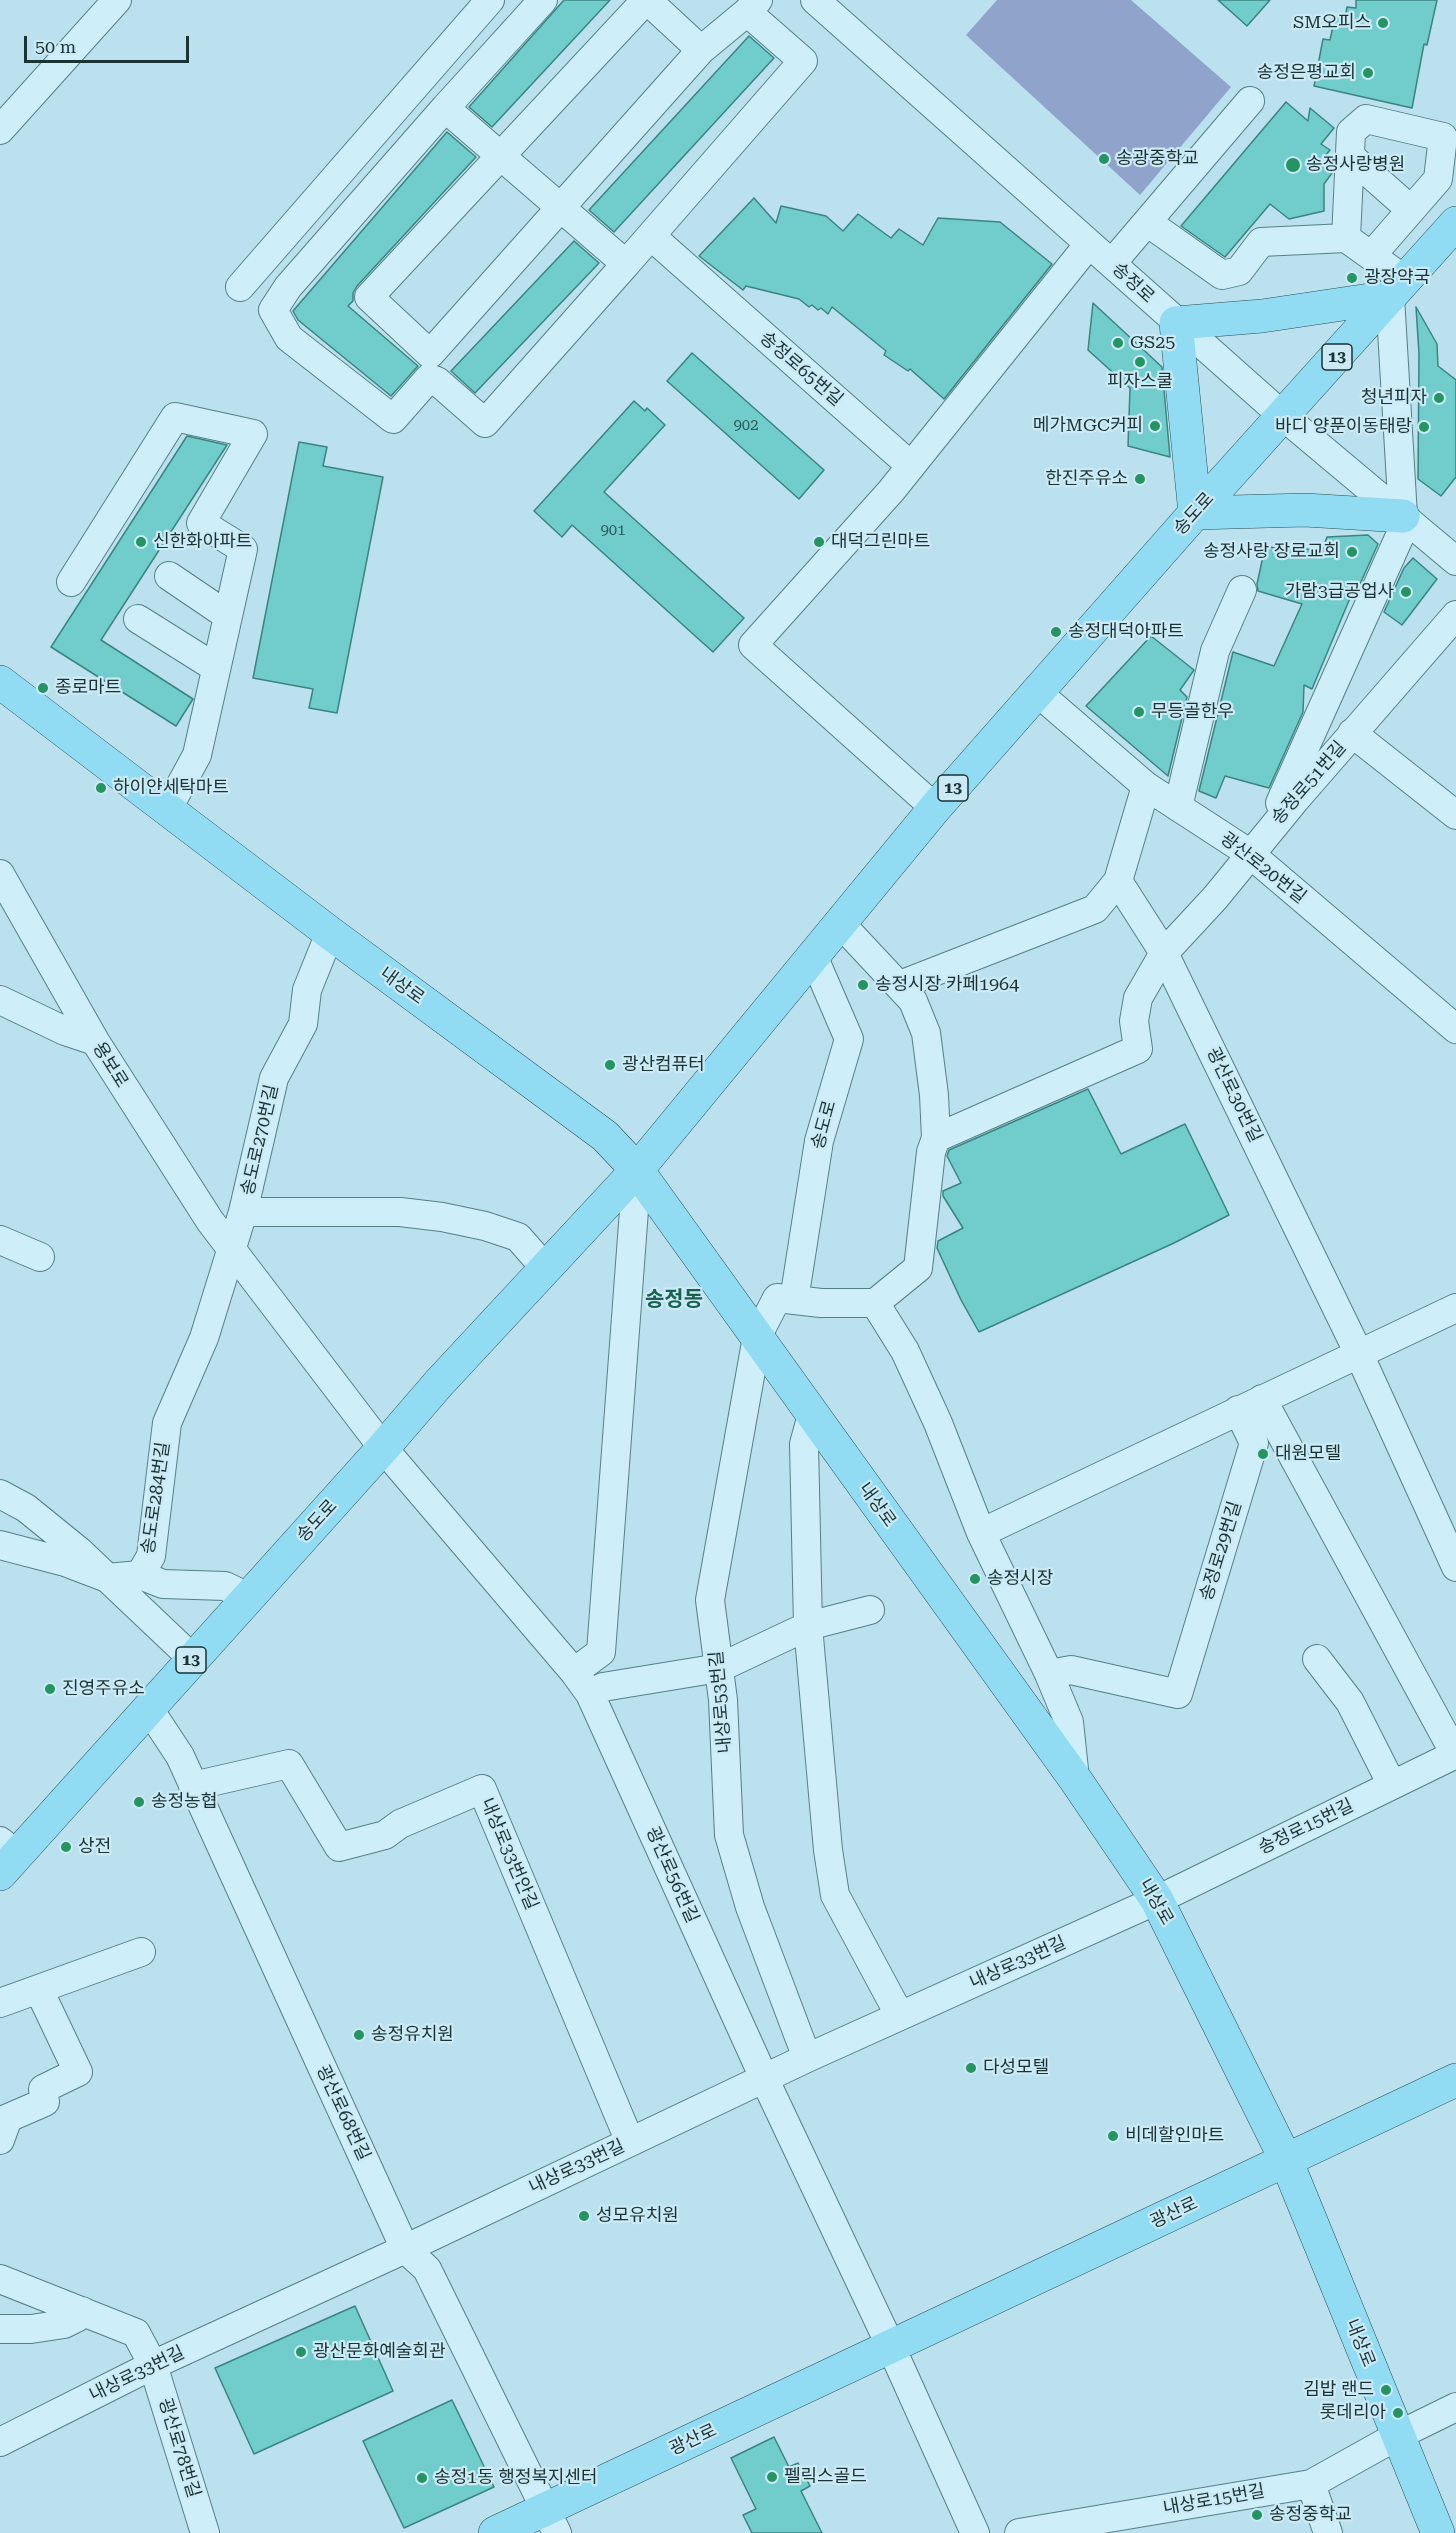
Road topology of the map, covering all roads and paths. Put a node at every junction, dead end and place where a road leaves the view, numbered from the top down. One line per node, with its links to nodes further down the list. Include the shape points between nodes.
1 (117, 0): 10 (street)
2 (490, 0): 23 (street)
3 (543, 0): 9 (street)
4 (646, 0): 7 (street); 12 (street)
5 (815, 0): 19 (street, 송정로)
6 (752, 6): 7 (street); 17 (street, via 803,61)
7 (701, 50): 13 (street)
8 (1250, 101): 15 (street)
9 (445, 108): 12 (street); 26 (street, via 288,287 273,310 289,338 393,419 429,378)
10 (0, 130)
11 (1350, 156): 14 (street); 14 (street, via 1351,132 1366,119 1443,137 1438,179); 18 (street)
12 (501, 157): 13 (street); 26 (street, via 369,297)
13 (561, 207): 22 (street); 26 (street)
14 (1411, 210): 20 (street)
15 (1147, 222): 18 (street, via 1222,275 1239,272 1261,242); 21 (street)
16 (1456, 223): 24 (main road, 송도로 / 13)
17 (651, 236): 22 (street); 28 (street, 송정로65번길)
18 (1346, 238): 20 (street)
19 (1089, 243): 21 (street, 송정로); 28 (street)
20 (1371, 256): 24 (street)
21 (1112, 263): 25 (street, 송정로)
22 (626, 264): 26 (street, via 485,423)
23 (240, 287)
24 (1398, 289): 25 (main road, via 1262,315); 27 (main road, 송도로 / 13); 30 (street)
25 (1176, 323): 27 (street, 송정로); 29 (main road)
26 (432, 367)
27 (1283, 417): 29 (main road, 송도로 / 13); 30 (street, 송정로)
28 (910, 465): 44 (street, via 753,645)
29 (1195, 513): 30 (main road, via 1305,510); 40 (main road, 송도로 / 13)
30 (1405, 518): 31 (street, 송정로); 47 (street)
31 (1456, 561)
32 (169, 576): 36 (street)
33 (71, 582): 36 (street, via 175,417 253,434 201,523 243,549)
34 (1242, 590): 43 (street, via 1215,651)
35 (1456, 615): 41 (street, 송정로51번길)
36 (228, 616): 38 (street)
37 (138, 618): 38 (street)
38 (216, 668): 45 (street, via 197,755)
39 (0, 682): 45 (main road, 내상로)
40 (1037, 692): 42 (street, 광산로20번길); 44 (main road, 송도로 / 13)
41 (1353, 733): 46 (street); 47 (street, 송정로51번길)
42 (1146, 786): 43 (street, 광산로20번길); 49 (street)
43 (1178, 807): 47 (street, 광산로20번길)
44 (935, 808): 50 (main road, 송도로 / 13)
45 (167, 810): 51 (main road, 내상로)
46 (1456, 815)
47 (1258, 843): 52 (street, 송정로51번길, via 1215,898); 56 (street, 광산로20번길)
48 (0, 874): 57 (street, 용보로)
49 (1118, 881): 52 (street, 광산로30번길); 54 (street, via 1095,909)
50 (841, 924): 53 (main road, 송도로 / 13); 54 (street)
51 (330, 933): 59 (main road, 내상로, via 606,1136); 60 (street, 송도로270번길, via 307,990 303,1024 274,1078)
52 (1164, 953): 58 (street, 송정로51번길, via 1138,998 1134,1021 1138,1049); 69 (street, 광산로30번길)
53 (814, 958): 59 (main road, 송도로 / 13); 65 (street, 송도로, via 849,1039 819,1141)
54 (900, 985): 58 (street, via 913,1001 926,1034)
55 (0, 1000): 57 (street)
56 (1456, 1029)
57 (95, 1041): 62 (street, 용보로)
58 (936, 1138): 66 (street, via 931,1152 918,1268)
59 (637, 1170): 64 (main road, 송도로 / 13); 68 (main road, 내상로); 87 (street, via 602,1652)
60 (243, 1212): 62 (street, 송도로270번길); 64 (street, via 400,1212 442,1217 518,1237)
61 (0, 1240): 63 (street)
62 (231, 1248): 72 (street, 용보로); 78 (street, 송도로284번길, via 204,1338 167,1423 151,1556)
63 (40, 1257)
64 (546, 1269): 72 (main road, 송도로 / 13)
65 (794, 1300): 66 (street); 68 (street, via 777,1298)
66 (874, 1303): 74 (street, via 905,1351)
67 (1456, 1308): 69 (street)
68 (757, 1337): 71 (main road, 내상로); 85 (street, 내상로53번길, via 710,1600)
69 (1359, 1354): 70 (street); 75 (street, 광산로30번길)
70 (1250, 1404): 74 (street); 86 (street, 송정로29번길, via 1254,1443 1178,1694 1071,1670); 89 (street)
71 (812, 1415): 82 (street, via 804,1444); 90 (main road, 내상로)
72 (383, 1448): 80 (main road, 송도로 / 13); 87 (street, 광산로56번길)
73 (0, 1494): 79 (street, via 26,1508)
74 (981, 1533): 86 (street)
75 (1449, 1535): 77 (street, 광산로30번길)
76 (0, 1545): 79 (street)
77 (1456, 1567)
78 (140, 1575): 79 (street, 송도로284번길); 80 (street, via 163,1584 225,1586)
79 (107, 1578): 83 (street)
80 (248, 1596): 83 (main road, 송도로 / 13)
81 (870, 1610): 82 (street)
82 (808, 1626): 85 (street); 98 (street, via 835,1895)
83 (192, 1659): 88 (main road, 송도로 / 13)
84 (1317, 1659): 91 (street, via 1350,1702)
85 (719, 1668): 87 (street, via 603,1687); 99 (street, 내상로53번길, via 729,1835 750,1907)
86 (1049, 1674): 90 (street, via 1069,1722)
87 (582, 1683): 100 (street, 광산로56번길)
88 (149, 1709): 92 (street, 광산로68번길, via 180,1756); 93 (main road, 송도로 / 13)
89 (1455, 1754): 91 (street, 송정로15번길)
90 (1075, 1779): 94 (main road, 내상로)
91 (1392, 1785): 94 (street, 송정로15번길)
92 (193, 1786): 103 (street, 내상로33번안길, via 289,1764 339,1847 386,1835 400,1824 482,1789); 105 (street, 광산로68번길)
93 (6, 1857)
94 (1157, 1900): 98 (street, 내상로33번길); 104 (main road, 내상로)
95 (141, 1952): 96 (street)
96 (39, 1990): 97 (street); 102 (street, via 78,2072 43,2089 45,2102 8,2118)
97 (0, 2003)
98 (900, 2016): 99 (street, 내상로33번길)
99 (807, 2058): 100 (street, 내상로33번길)
100 (764, 2078): 103 (street, 내상로33번길); 109 (street, 광산로56번길)
101 (1456, 2080): 104 (main road, 광산로)
102 (0, 2140)
103 (630, 2142): 105 (street, 내상로33번길)
104 (1286, 2160): 109 (main road, 광산로); 112 (main road, 내상로)
105 (405, 2249): 110 (street, 내상로33번길); 115 (street, 광산로68번길, via 426,2269)
106 (0, 2279): 107 (street, 광산로78번길)
107 (82, 2311): 108 (street, via 64,2324); 110 (street, 광산로78번길, via 136,2333)
108 (0, 2330)
109 (891, 2347): 115 (main road, 광산로); 118 (street)
110 (153, 2365): 113 (street, 내상로33번길); 116 (street, 광산로78번길)
111 (1456, 2407): 112 (street, 내상로15번길)
112 (1398, 2436): 114 (street, 내상로15번길); 121 (main road, 내상로)
113 (0, 2442)
114 (1311, 2484): 119 (street, 내상로15번길); 120 (street)
115 (552, 2522): 117 (main road, 광산로)
116 (205, 2533)
117 (495, 2533)
118 (975, 2533)
119 (1019, 2533)
120 (1328, 2533)
121 (1438, 2533)

